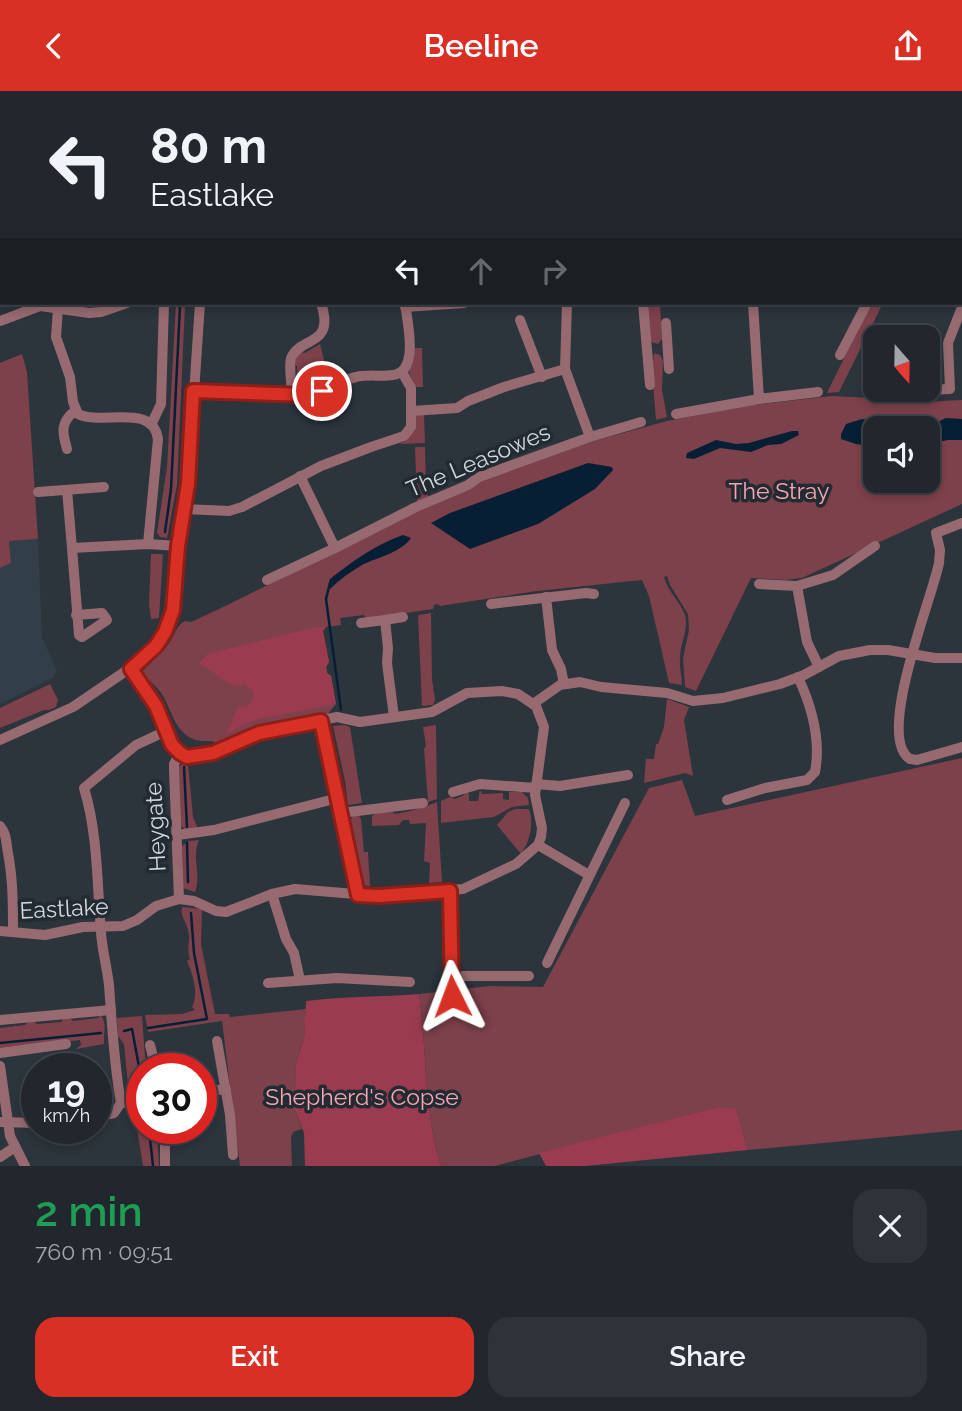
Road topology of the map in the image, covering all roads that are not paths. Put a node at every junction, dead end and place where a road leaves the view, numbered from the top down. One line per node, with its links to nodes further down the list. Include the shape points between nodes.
1 (164, 305): 32 (street, via 160,404)
2 (200, 305): 24 (street)
3 (322, 305): 26 (street, via 321,332 290,360)
4 (405, 305): 20 (street, via 409,354)
5 (567, 305): 18 (street)
6 (643, 305): 16 (street)
7 (753, 305): 27 (street)
8 (866, 305): 17 (street)
9 (109, 306): 11 (street, via 89,313)
10 (962, 307): 23 (street, via 948,343)
11 (58, 308): 13 (street, via 33,307); 28 (street, via 56,339)
12 (520, 320): 21 (street)
13 (0, 321)
14 (666, 323): 15 (street)
15 (667, 347): 16 (street); 19 (street)
16 (647, 349): 22 (street)
17 (840, 355)
18 (565, 369): 21 (street); 33 (street)
19 (669, 369)
20 (402, 372): 26 (street, via 359,376 317,393); 29 (street, via 411,386)
21 (542, 377): 29 (street, via 504,387 454,409)
22 (650, 385)
23 (956, 389)
24 (193, 391): 26 (street); 39 (street)
25 (818, 392): 27 (street)
26 (292, 395)
27 (759, 399): 30 (street)
28 (76, 410): 32 (street, via 83,417); 34 (street, via 63,426)
29 (412, 411): 35 (street, via 411,427 402,438)
30 (676, 414)
31 (641, 422): 33 (street, The Leasowes)
32 (152, 423): 43 (street, via 158,439)
33 (590, 437): 47 (street, The Leasowes, via 480,477)
34 (67, 449)
35 (300, 476): 39 (street, via 229,511); 47 (street)
36 (104, 487): 37 (street)
37 (67, 490): 38 (street); 46 (street)
38 (38, 492)
39 (184, 509): 44 (street)
40 (932, 520): 42 (street)
41 (962, 523): 42 (street)
42 (936, 533): 58 (street, via 941,557)
43 (148, 544): 44 (street); 46 (street)
44 (178, 546): 61 (street, via 169,623 156,646)
45 (875, 546): 50 (street, via 833,575)
46 (72, 548): 54 (street)
47 (335, 548): 48 (street, The Leasowes)
48 (267, 580)
49 (759, 584): 50 (street)
50 (797, 586): 60 (street, via 806,637)
51 (594, 594): 52 (street)
52 (546, 597): 53 (street); 63 (street, via 552,646)
53 (491, 604)
54 (76, 615)
55 (403, 617): 56 (street)
56 (385, 620): 57 (street); 65 (street)
57 (361, 623)
58 (914, 654): 59 (street); 60 (street, via 864,651 839,656); 69 (street, via 898,710 903,752 917,760)
59 (962, 658)
60 (819, 667): 62 (street)
61 (131, 669): 67 (street, via 154,701); 68 (street, via 73,707)
62 (798, 677): 63 (street, via 772,687 695,701 667,692); 75 (street, via 814,720 815,772 807,780)
63 (564, 684): 64 (street)
64 (533, 704): 65 (street, via 511,692 475,692 461,695 435,712); 72 (street, via 544,731)
65 (394, 717): 66 (street)
66 (321, 721): 70 (street, via 259,733 202,755); 74 (street)
67 (166, 731): 70 (street); 87 (street, via 136,745 84,788 92,820)
68 (0, 740)
69 (962, 747)
70 (180, 753): 80 (street, Heygate, via 174,764)
71 (628, 775): 72 (street)
72 (536, 786): 73 (street, via 480,784); 81 (street, via 542,828)
73 (453, 792)
74 (338, 798): 78 (street); 80 (street)
75 (727, 800)
76 (423, 803): 78 (street)
77 (625, 803): 82 (street)
78 (341, 813): 85 (street)
79 (0, 826): 89 (street, via 12,869)
80 (177, 835): 86 (street, Heygate)
81 (538, 845): 82 (street); 83 (street, via 516,865 478,884)
82 (589, 875): 90 (street)
83 (450, 891): 85 (street); 91 (street)
84 (272, 894): 85 (street, via 295,888); 86 (street, via 226,912); 93 (street)
85 (358, 895)
86 (180, 899): 87 (street, Eastlake, via 127,925)
87 (100, 926): 89 (street, Eastlake, via 45,935); 97 (street)
88 (0, 931): 89 (street, Eastlake)
89 (13, 932)
90 (547, 963)
91 (450, 976): 92 (street); 96 (street)
92 (529, 976)
93 (300, 981): 94 (street); 95 (street)
94 (411, 982)
95 (268, 983)
96 (452, 996)
97 (111, 1010): 98 (street); 107 (street)
98 (0, 1020)
99 (217, 1041): 105 (street)
100 (66, 1044): 102 (street)
101 (150, 1045): 103 (street)
102 (0, 1053)
103 (152, 1053)
104 (0, 1066): 110 (street)
105 (226, 1089): 106 (street); 113 (street)
106 (217, 1090)
107 (121, 1103): 108 (street); 109 (street)
108 (126, 1103)
109 (112, 1113)
110 (4, 1122): 112 (street)
111 (165, 1144): 115 (street)
112 (15, 1147): 114 (street); 116 (street)
113 (233, 1155)
114 (0, 1157)
115 (165, 1165)
116 (24, 1166)

